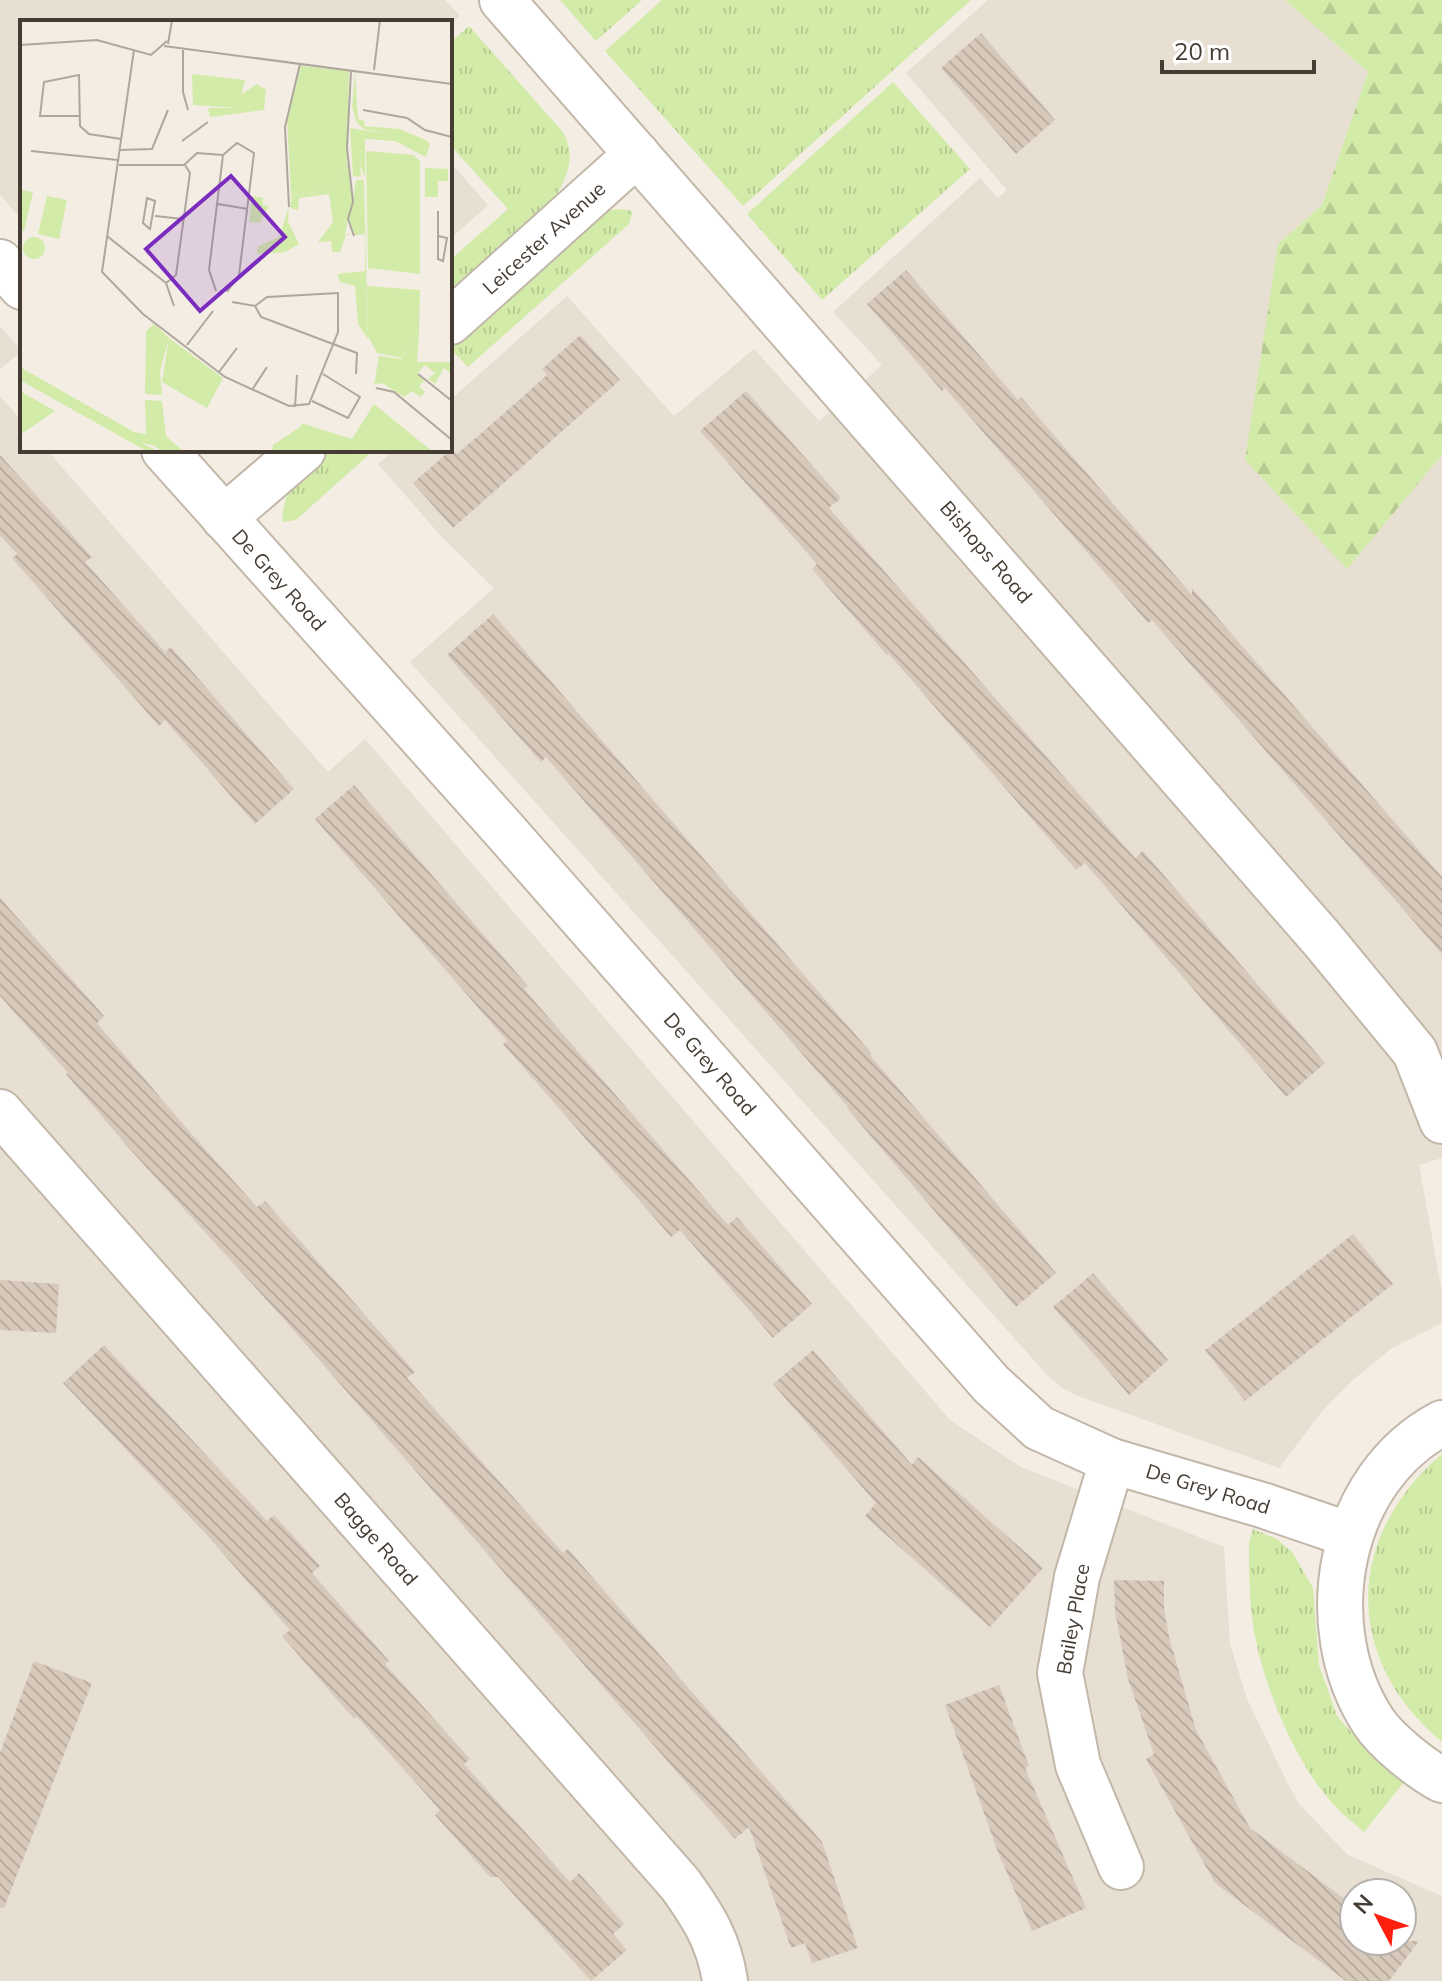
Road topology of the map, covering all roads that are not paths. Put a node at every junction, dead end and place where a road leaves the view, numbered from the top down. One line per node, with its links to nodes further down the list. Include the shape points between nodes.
1 (502, 0): 2 (street, Bishops Road)
2 (637, 154): 5 (street, Leicester Avenue); 9 (street, Bishops Road, via 1322,939 1415,1052)
3 (0, 262): 4 (street)
4 (20, 285)
5 (452, 320)
6 (166, 452): 8 (street, De Grey Road)
7 (301, 452): 8 (street)
8 (224, 518): 12 (street, De Grey Road, via 991,1384 1039,1428)
9 (1442, 1121)
10 (8, 1137): 16 (street, Bagge Road, via 680,1884 704,1917 721,1955)
11 (1442, 1423): 13 (street, via 1407,1447 1384,1473)
12 (1112, 1461): 13 (street, De Grey Road); 15 (street, Bailey Place, via 1077,1577 1060,1673 1078,1765)
13 (1350, 1535): 14 (street, via 1339,1613 1345,1653 1373,1722)
14 (1442, 1780)
15 (1121, 1867)
16 (725, 1981)

